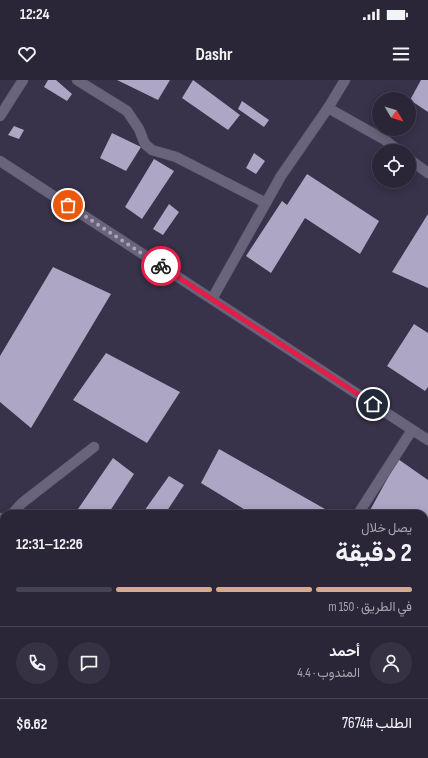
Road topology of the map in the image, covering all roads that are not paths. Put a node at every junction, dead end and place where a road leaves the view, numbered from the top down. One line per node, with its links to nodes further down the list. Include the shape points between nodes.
1 (23, 80): 5 (street)
2 (77, 80): 10 (street, via 128,111 145,144 152,150 176,157)
3 (345, 80): 4 (street)
4 (328, 108): 6 (street); 10 (street, via 281,176)
5 (0, 116)
6 (390, 144)
7 (0, 161): 11 (street)
8 (416, 164): 9 (street)
9 (428, 173)
10 (266, 203): 11 (street)
11 (212, 299): 12 (street)
12 (412, 430): 13 (street); 16 (street)
13 (428, 440)
14 (94, 447): 15 (street)
15 (16, 510)
16 (361, 510)

